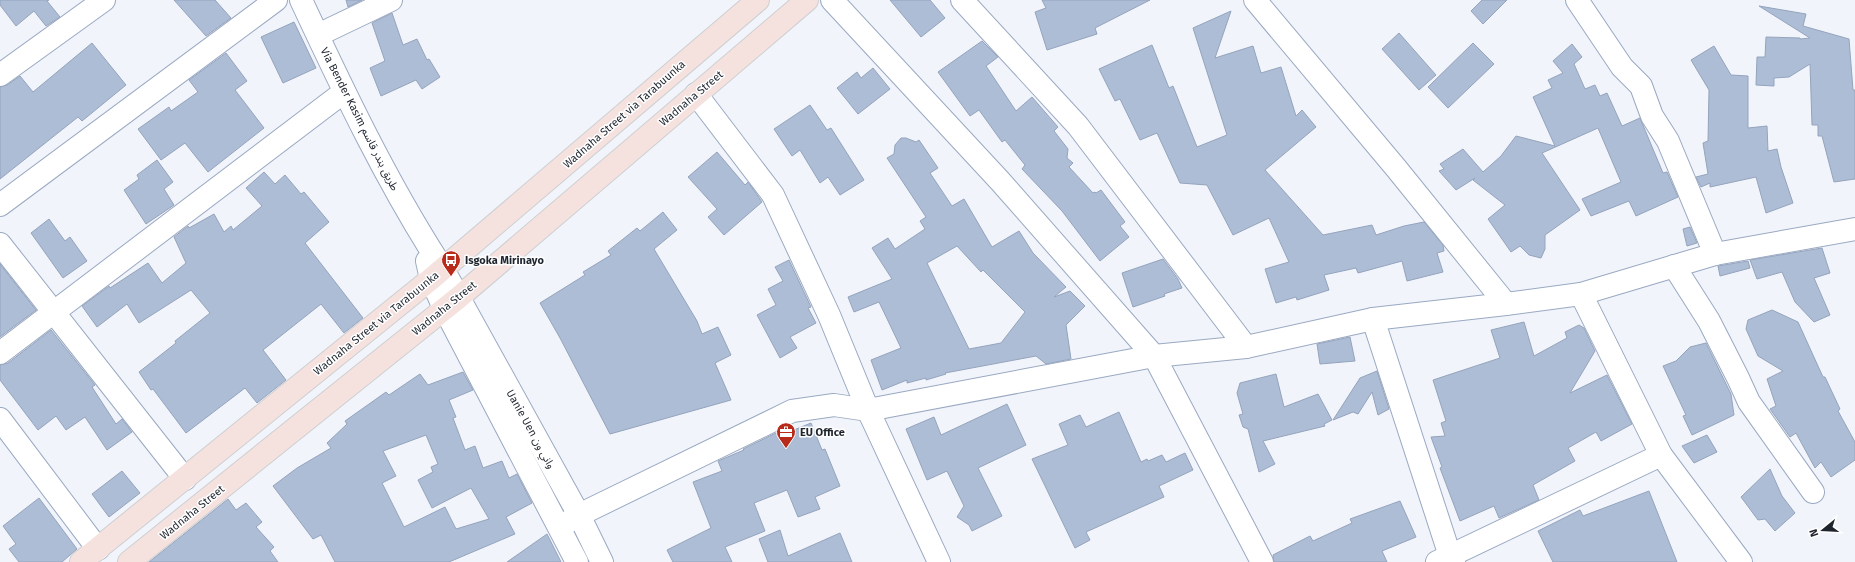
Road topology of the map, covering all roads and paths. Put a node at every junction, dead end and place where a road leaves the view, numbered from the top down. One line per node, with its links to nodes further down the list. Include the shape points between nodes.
1 (104, 0): 12 (street)
2 (276, 0): 15 (street)
3 (301, 0): 11 (street, Via Bender Kasim طريق بندر قاسم)
4 (391, 0): 11 (street)
5 (758, 0): 20 (main road, Wadnaha Street via Tarabuunka)
6 (807, 0): 14 (main road, Wadnaha Street)
7 (832, 0): 28 (street, via 1000,181)
8 (962, 0): 26 (street, via 1078,126)
9 (1255, 0): 23 (street)
10 (1577, 0): 18 (street, via 1622,67 1641,86 1652,116 1668,141)
11 (318, 35): 13 (street, Via Bender Kasim طريق بندر قاسم)
12 (0, 75)
13 (344, 92): 20 (street, Via Bender Kasim طريق بندر قاسم, via 421,236); 24 (street)
14 (696, 94): 22 (main road, Wadnaha Street); 29 (street, via 773,195 829,315)
15 (0, 205)
16 (1855, 229): 18 (street)
17 (0, 244): 24 (street)
18 (1715, 254): 19 (street)
19 (1674, 266): 21 (street); 33 (street, via 1709,321 1749,402)
20 (437, 274): 22 (street, Via Bender Kasim طريق بندر قاسم); 32 (main road, Wadnaha Street via Tarabuunka)
21 (1581, 294): 23 (street); 31 (street)
22 (451, 303): 34 (street, Uanie Uen واني ون); 35 (street, Uanie Uen واني ون); 38 (main road, Wadnaha Street)
23 (1506, 304): 25 (street)
24 (54, 312): 27 (street); 32 (street)
25 (1373, 319): 26 (street); 37 (street)
26 (1246, 347): 28 (street)
27 (0, 353)
28 (1154, 356): 29 (street); 42 (street)
29 (868, 410): 34 (street, via 834,405 792,411); 41 (street)
30 (0, 419): 36 (street)
31 (1661, 455): 37 (street); 43 (street)
32 (185, 479): 36 (main road, Wadnaha Street via Tarabuunka)
33 (1813, 492)
34 (579, 515): 35 (street); 40 (street, Uanie Uen واني ون)
35 (560, 527): 39 (street, Uanie Uen واني ون)
36 (90, 556)
37 (1447, 560)
38 (130, 562)
39 (577, 562)
40 (602, 562)
41 (939, 562)
42 (1262, 562)
43 (1741, 562)

